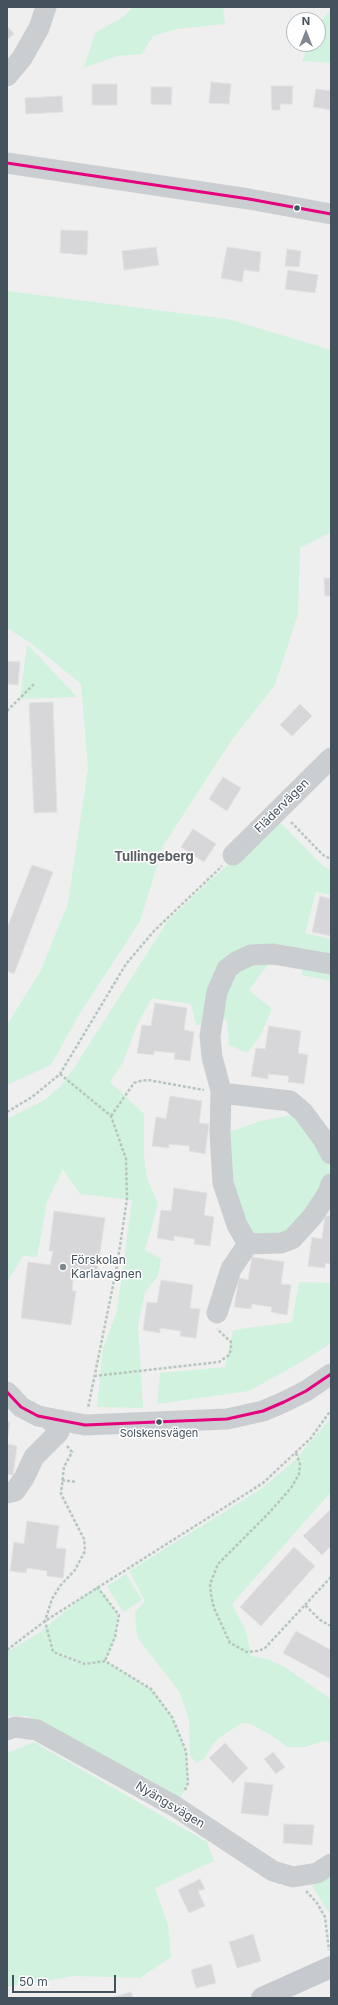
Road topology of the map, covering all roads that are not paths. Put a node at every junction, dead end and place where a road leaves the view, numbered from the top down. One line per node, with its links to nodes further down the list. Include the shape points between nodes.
1 (46, 7): 2 (street, via 39,28 22,58)
2 (7, 76)
3 (7, 163): 4 (street, via 249,199)
4 (331, 214)
5 (331, 758): 6 (street, Flädervägen)
6 (233, 855)
7 (331, 964): 8 (street, via 260,954 243,958 228,969 217,992 210,1036 212,1057)
8 (221, 1093): 9 (street, via 290,1100 324,1139); 11 (street, via 223,1183 237,1225)
9 (331, 1154)
10 (331, 1184): 11 (street, via 313,1216 292,1239 281,1243)
11 (248, 1244): 12 (street, via 231,1270)
12 (217, 1313)
13 (331, 1374): 15 (street, via 284,1402 263,1411 228,1419)
14 (7, 1392): 15 (street, via 20,1407)
15 (54, 1425): 16 (street, via 24,1478 15,1491)
16 (7, 1493)
17 (7, 1730): 18 (street, Nyängsvägen, via 15,1727 37,1730 176,1807 273,1871 294,1877 317,1873)
18 (331, 1864)
19 (330, 1960): 20 (main road)
20 (262, 1998)

